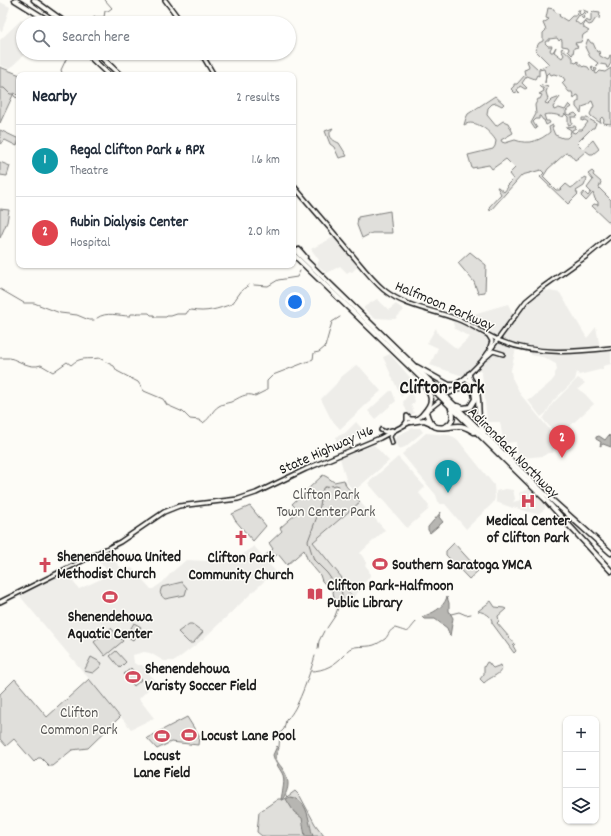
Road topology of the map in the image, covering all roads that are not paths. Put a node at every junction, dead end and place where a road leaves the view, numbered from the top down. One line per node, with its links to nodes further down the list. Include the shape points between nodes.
1 (15, 0): 4 (highway)
2 (34, 0): 5 (highway)
3 (165, 0): 6 (main road)
4 (41, 16)
5 (56, 16)
6 (177, 16)
7 (93, 60): 10 (highway)
8 (105, 60): 11 (highway)
9 (205, 60): 12 (main road)
10 (106, 72)
11 (117, 72)
12 (212, 72)
13 (296, 189): 20 (main road, Halfmoon Parkway, via 370,277 386,292 409,304)
14 (611, 236): 22 (main road, State Highway 146, via 533,294)
15 (299, 250): 18 (highway)
16 (296, 251): 18 (highway, Adirondack Northway)
17 (296, 257): 31 (highway, Adirondack Northway)
18 (322, 278): 28 (highway, Adirondack Northway)
19 (462, 316): 20 (main road)
20 (461, 321): 21 (main road, Halfmoon Parkway)
21 (486, 334): 22 (main road, Halfmoon Parkway); 26 (main road, via 492,342)
22 (497, 339): 23 (main road, Halfmoon Parkway); 24 (main road, State Highway 146)
23 (504, 342): 24 (main road); 25 (main road, Halfmoon Parkway, via 527,349 550,351)
24 (493, 346): 26 (main road, State Highway 146)
25 (611, 348)
26 (489, 351): 29 (main road, State Highway 146)
27 (503, 354): 29 (main road, via 493,351)
28 (405, 358): 32 (highway, via 449,385 456,385); 35 (highway, Adirondack Northway)
29 (482, 361): 30 (main road, State Highway 146)
30 (469, 374): 32 (main road, State Highway 146); 33 (highway)
31 (418, 375): 35 (highway, Adirondack Northway); 37 (highway, via 432,397 431,404)
32 (465, 379): 33 (highway); 34 (main road, State Highway 146)
33 (472, 382): 44 (highway, via 476,389 480,424)
34 (451, 392): 36 (highway, via 460,387 467,387 474,392 474,400 470,407 463,408); 37 (main road, State Highway 146)
35 (441, 394): 36 (highway, Adirondack Northway, bridge)
36 (448, 401): 37 (highway, via 453,418 446,426 436,425); 44 (highway, Adirondack Northway)
37 (425, 412): 38 (main road, State Highway 146); 41 (highway)
38 (415, 419): 39 (main road, State Highway 146); 40 (main road, via 407,416 407,421)
39 (410, 422): 40 (main road, State Highway 146); 41 (highway, via 424,420)
40 (402, 426): 43 (main road, State Highway 146)
41 (438, 428): 44 (highway, via 466,427)
42 (381, 430): 43 (main road)
43 (395, 430): 45 (main road, via 390,437); 48 (main road, State Highway 146, via 247,496 179,506 164,512 120,542)
44 (487, 440): 46 (highway, Adirondack Northway); 47 (highway, Adirondack Northway)
45 (392, 443)
46 (611, 553)
47 (611, 571)
48 (0, 602)

